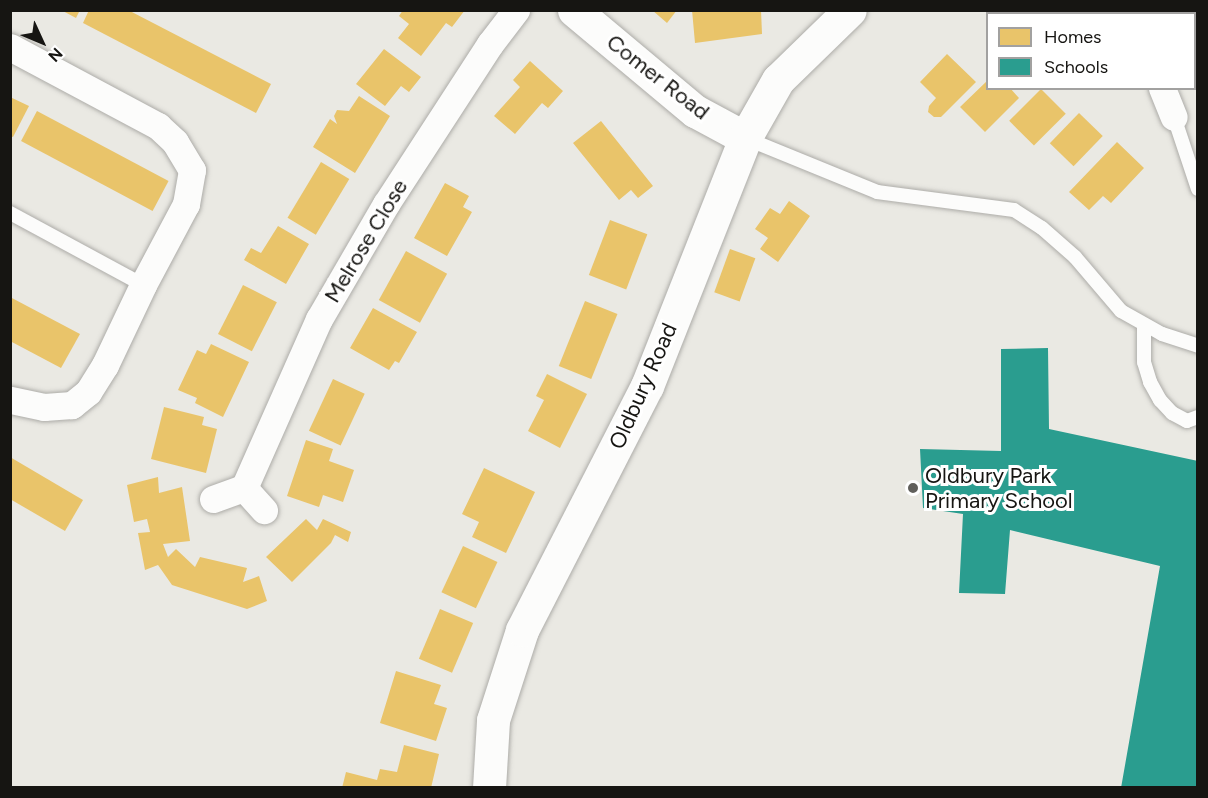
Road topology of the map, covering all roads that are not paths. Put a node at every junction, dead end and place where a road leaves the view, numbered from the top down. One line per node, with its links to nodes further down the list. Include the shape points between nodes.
1 (516, 10): 15 (street, Melrose Close, via 386,204 319,319)
2 (574, 10): 7 (street, Comer Road, via 695,111)
3 (850, 10): 7 (street, Oldbury Road, via 778,80)
4 (10, 47): 10 (street, via 158,126 175,142 192,170 186,204)
5 (1163, 90): 6 (street)
6 (1174, 117): 8 (lane)
7 (745, 138): 11 (lane, via 877,192 1014,210 1075,257 1121,311); 18 (street, Oldbury Road, via 647,386 522,630 493,720)
8 (1197, 189)
9 (10, 213): 10 (lane)
10 (143, 285): 13 (street, via 88,392 72,405 44,407)
11 (1144, 325): 12 (lane); 14 (lane, via 1144,362 1160,400 1187,421)
12 (1197, 346)
13 (10, 400)
14 (1197, 417)
15 (243, 488): 16 (street); 17 (street)
16 (213, 500)
17 (264, 510)
18 (489, 788)

